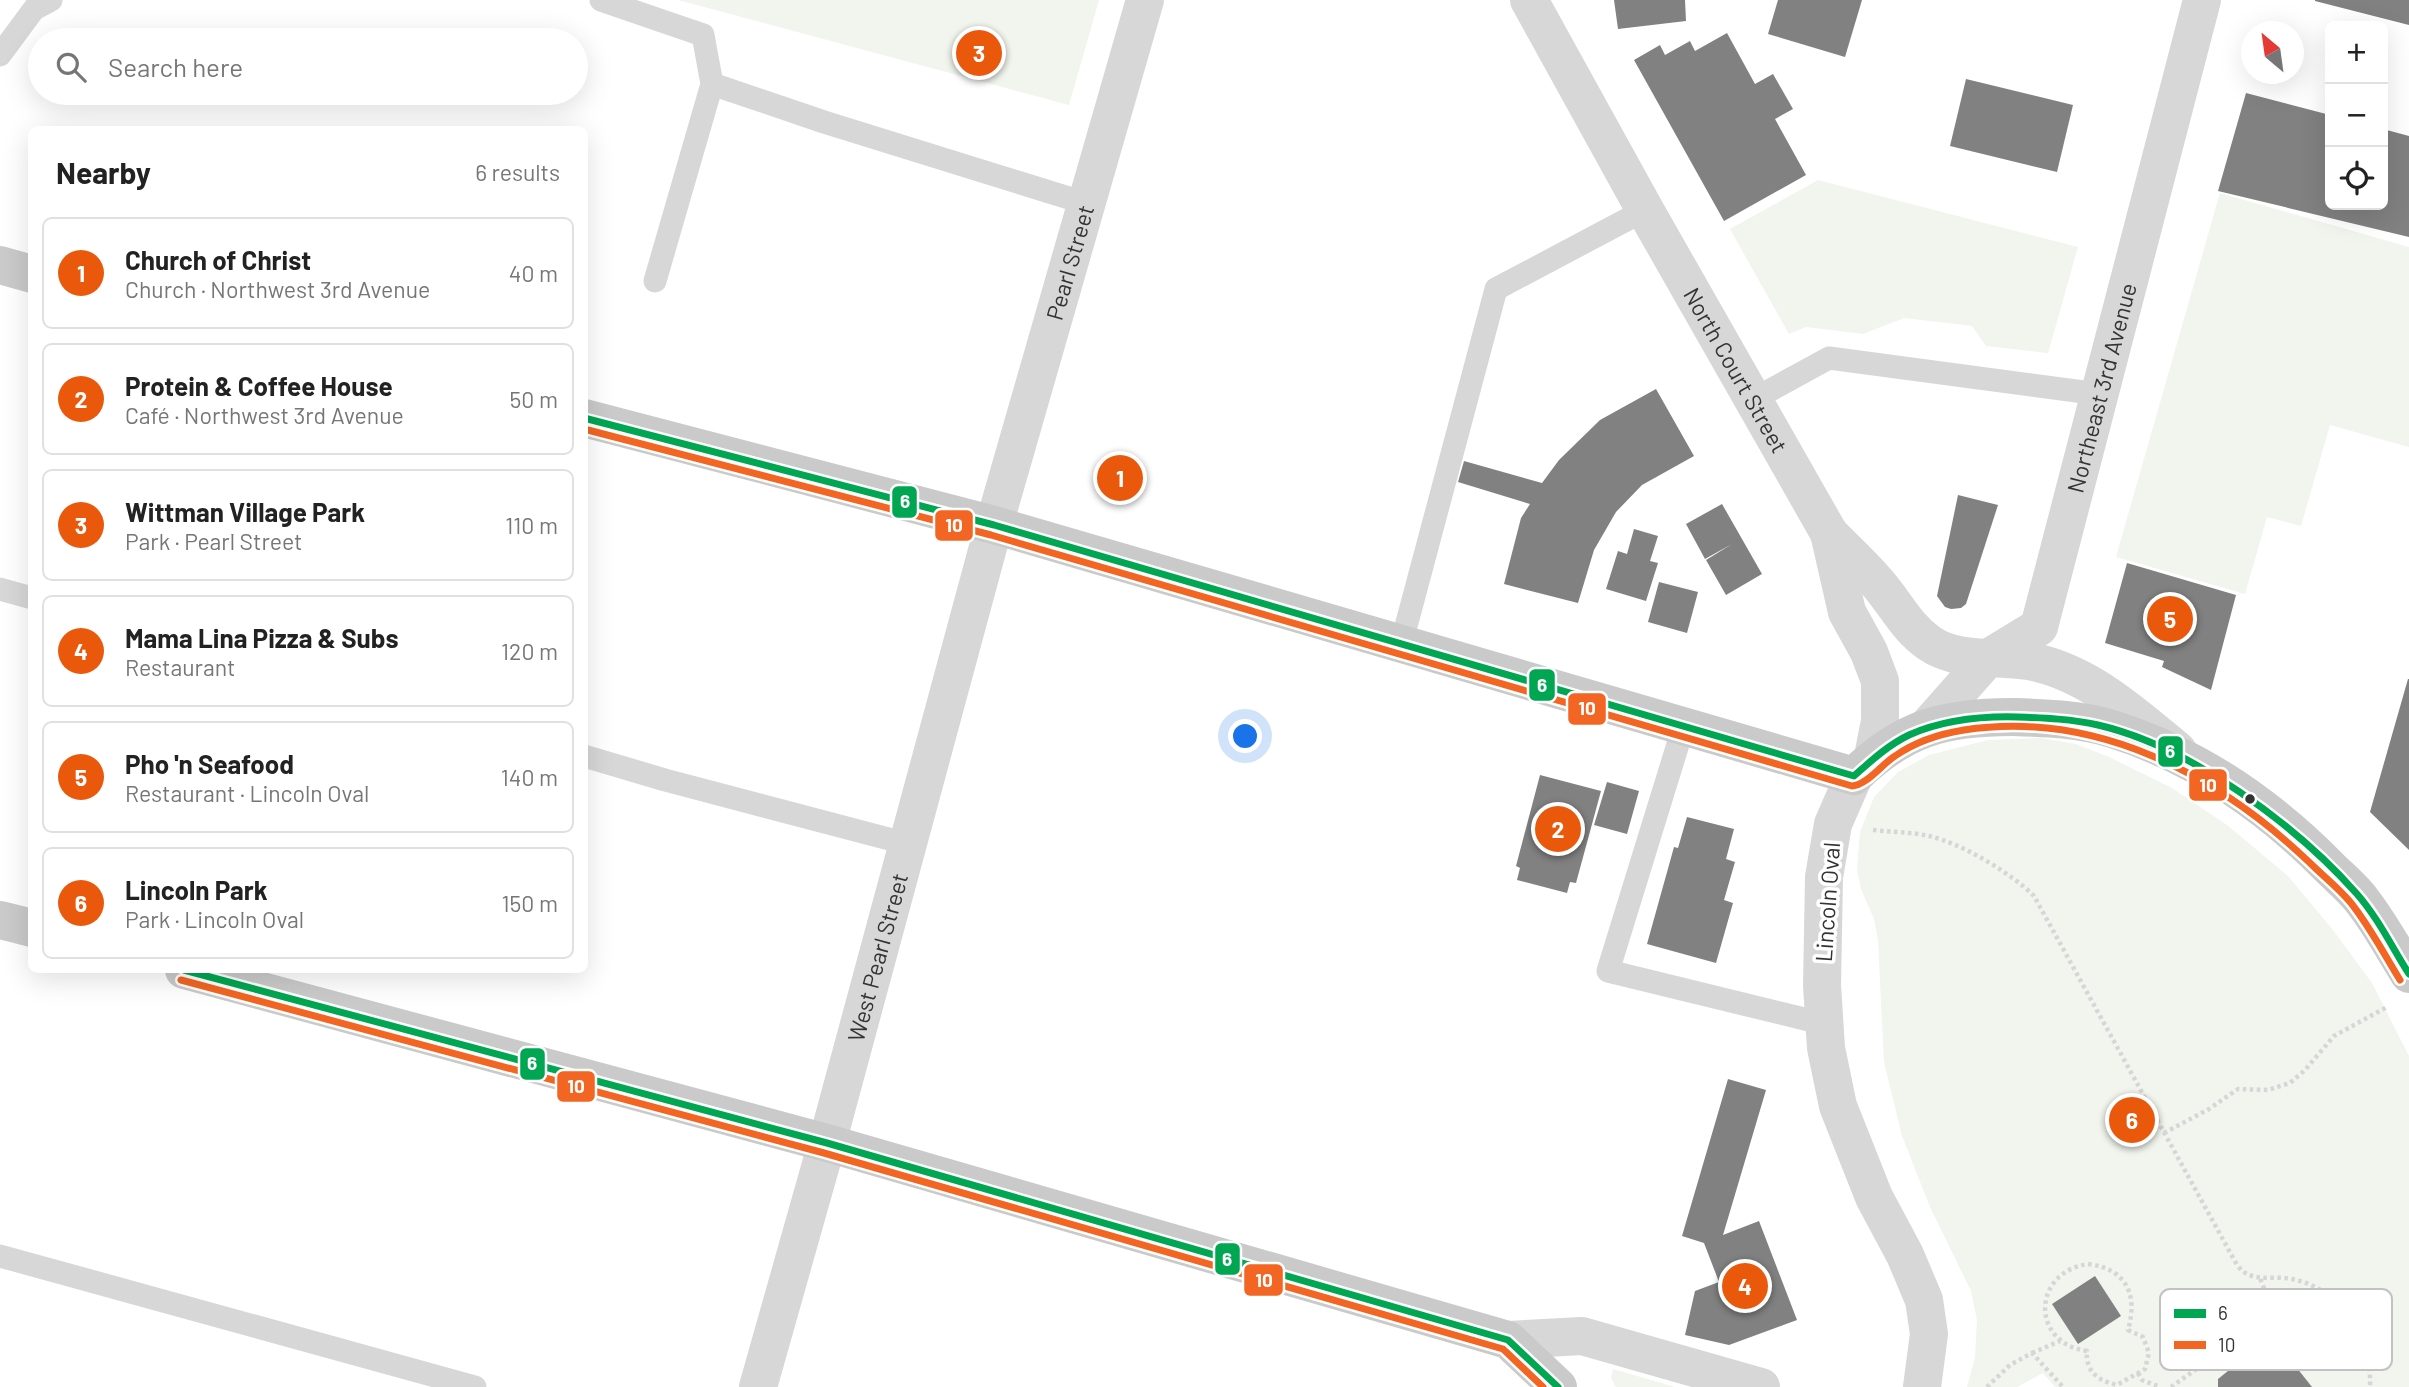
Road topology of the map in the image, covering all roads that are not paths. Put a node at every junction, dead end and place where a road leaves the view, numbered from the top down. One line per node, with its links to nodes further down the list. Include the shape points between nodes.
1 (51, 0): 6 (lane)
2 (601, 0): 8 (lane, via 703,35)
3 (1145, 0): 9 (street, Pearl Street)
4 (1528, 0): 10 (street, North Court Street)
5 (2202, 0): 14 (street, Northeast 3rd Avenue)
6 (7, 30): 7 (lane)
7 (0, 55)
8 (712, 84): 9 (lane); 13 (lane)
9 (1086, 203): 17 (street, Pearl Street)
10 (1645, 210): 15 (street, North Court Street); 22 (lane, via 1496,289)
11 (0, 265): 12 (main road)
12 (28, 273)
13 (655, 281)
14 (2099, 394): 15 (lane, via 1829,358); 21 (street, Northeast 3rd Avenue)
15 (1754, 399): 18 (street, North Court Street)
16 (588, 419): 17 (main road)
17 (994, 526): 22 (main road); 30 (street, West Pearl Street)
18 (1829, 533): 23 (street, via 1884,590 1907,625 1931,645 1958,655); 29 (street, North Court Street, via 1847,612 1880,681 1880,721)
19 (0, 589): 20 (lane)
20 (28, 597)
21 (2039, 627): 23 (street); 24 (street)
22 (1401, 645): 26 (main road)
23 (1989, 658): 24 (street, via 2018,659); 25 (street)
24 (2069, 673): 28 (street, via 2125,707)
25 (1927, 727): 28 (main road, via 1991,717 2085,723 2111,729); 29 (main road, via 1898,739)
26 (1683, 728): 29 (main road); 35 (lane, via 1608,971)
27 (588, 758): 30 (lane)
28 (2196, 766): 34 (main road, via 2273,815 2308,846 2362,901)
29 (1863, 767): 35 (street, Lincoln Oval, via 1833,824 1824,877)
30 (908, 844): 36 (street, West Pearl Street)
31 (0, 920): 32 (main road)
32 (28, 928)
33 (195, 973): 36 (main road)
34 (2409, 974)
35 (1825, 1024): 43 (street, Lincoln Oval, via 1838,1106 1874,1198 1924,1300 1929,1334)
36 (827, 1143): 38 (main road); 40 (street, West Pearl Street)
37 (0, 1255): 39 (lane)
38 (1508, 1340): 41 (main road); 42 (street, via 1582,1336)
39 (475, 1387)
40 (758, 1387)
41 (1558, 1387)
42 (1761, 1387)
43 (1922, 1387)

